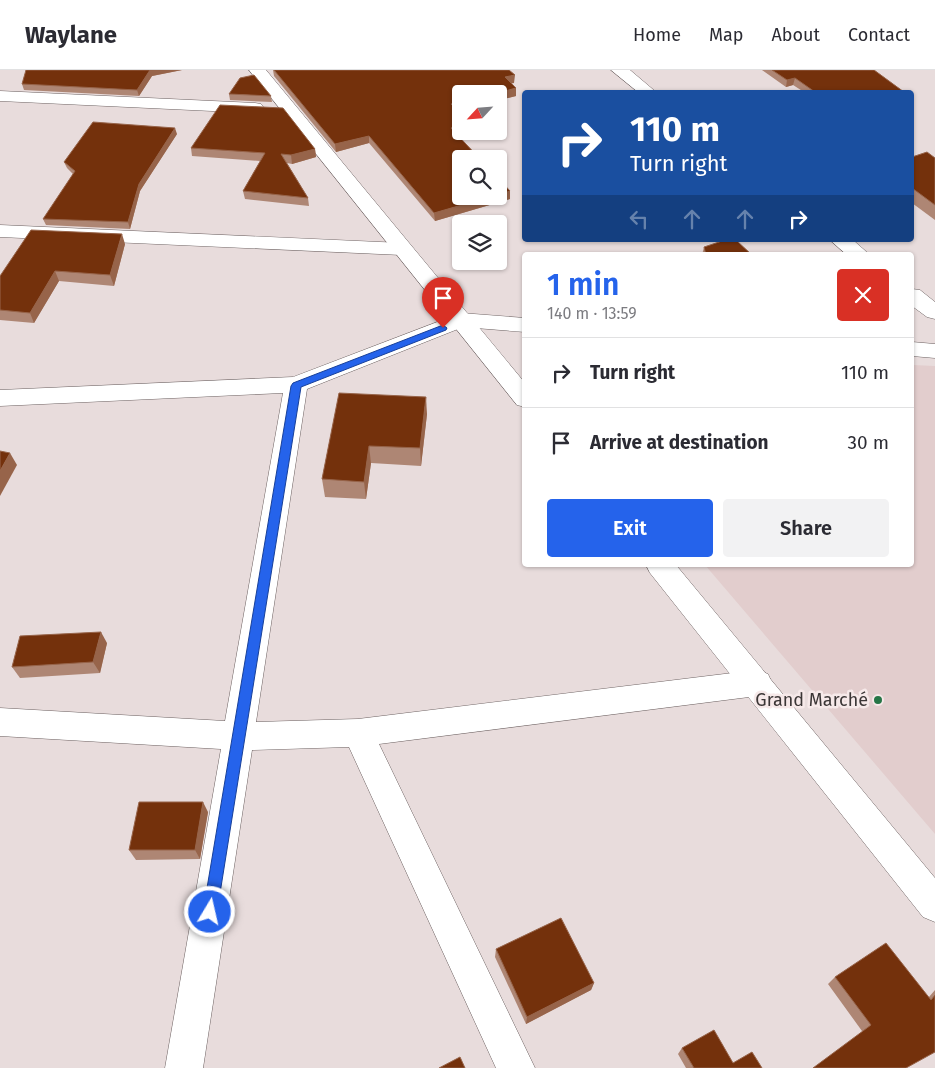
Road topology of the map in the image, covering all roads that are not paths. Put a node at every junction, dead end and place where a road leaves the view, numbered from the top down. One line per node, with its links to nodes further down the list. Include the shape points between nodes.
1 (257, 70): 5 (street)
2 (619, 70): 3 (street)
3 (645, 90)
4 (0, 96): 5 (street)
5 (289, 110): 8 (street)
6 (0, 231): 8 (street)
7 (843, 242): 9 (street)
8 (402, 248): 12 (street)
9 (856, 252)
10 (914, 296): 11 (street)
11 (935, 312)
12 (461, 320): 13 (street); 16 (street); 17 (street)
13 (522, 324)
14 (914, 349): 15 (street)
15 (935, 351)
16 (296, 386): 18 (street); 23 (street)
17 (522, 395)
18 (0, 398)
19 (662, 567): 20 (street)
20 (757, 683): 22 (street); 24 (street)
21 (0, 722): 23 (street)
22 (358, 733): 23 (street); 26 (street)
23 (239, 736): 25 (street)
24 (935, 905)
25 (184, 1068)
26 (516, 1068)

